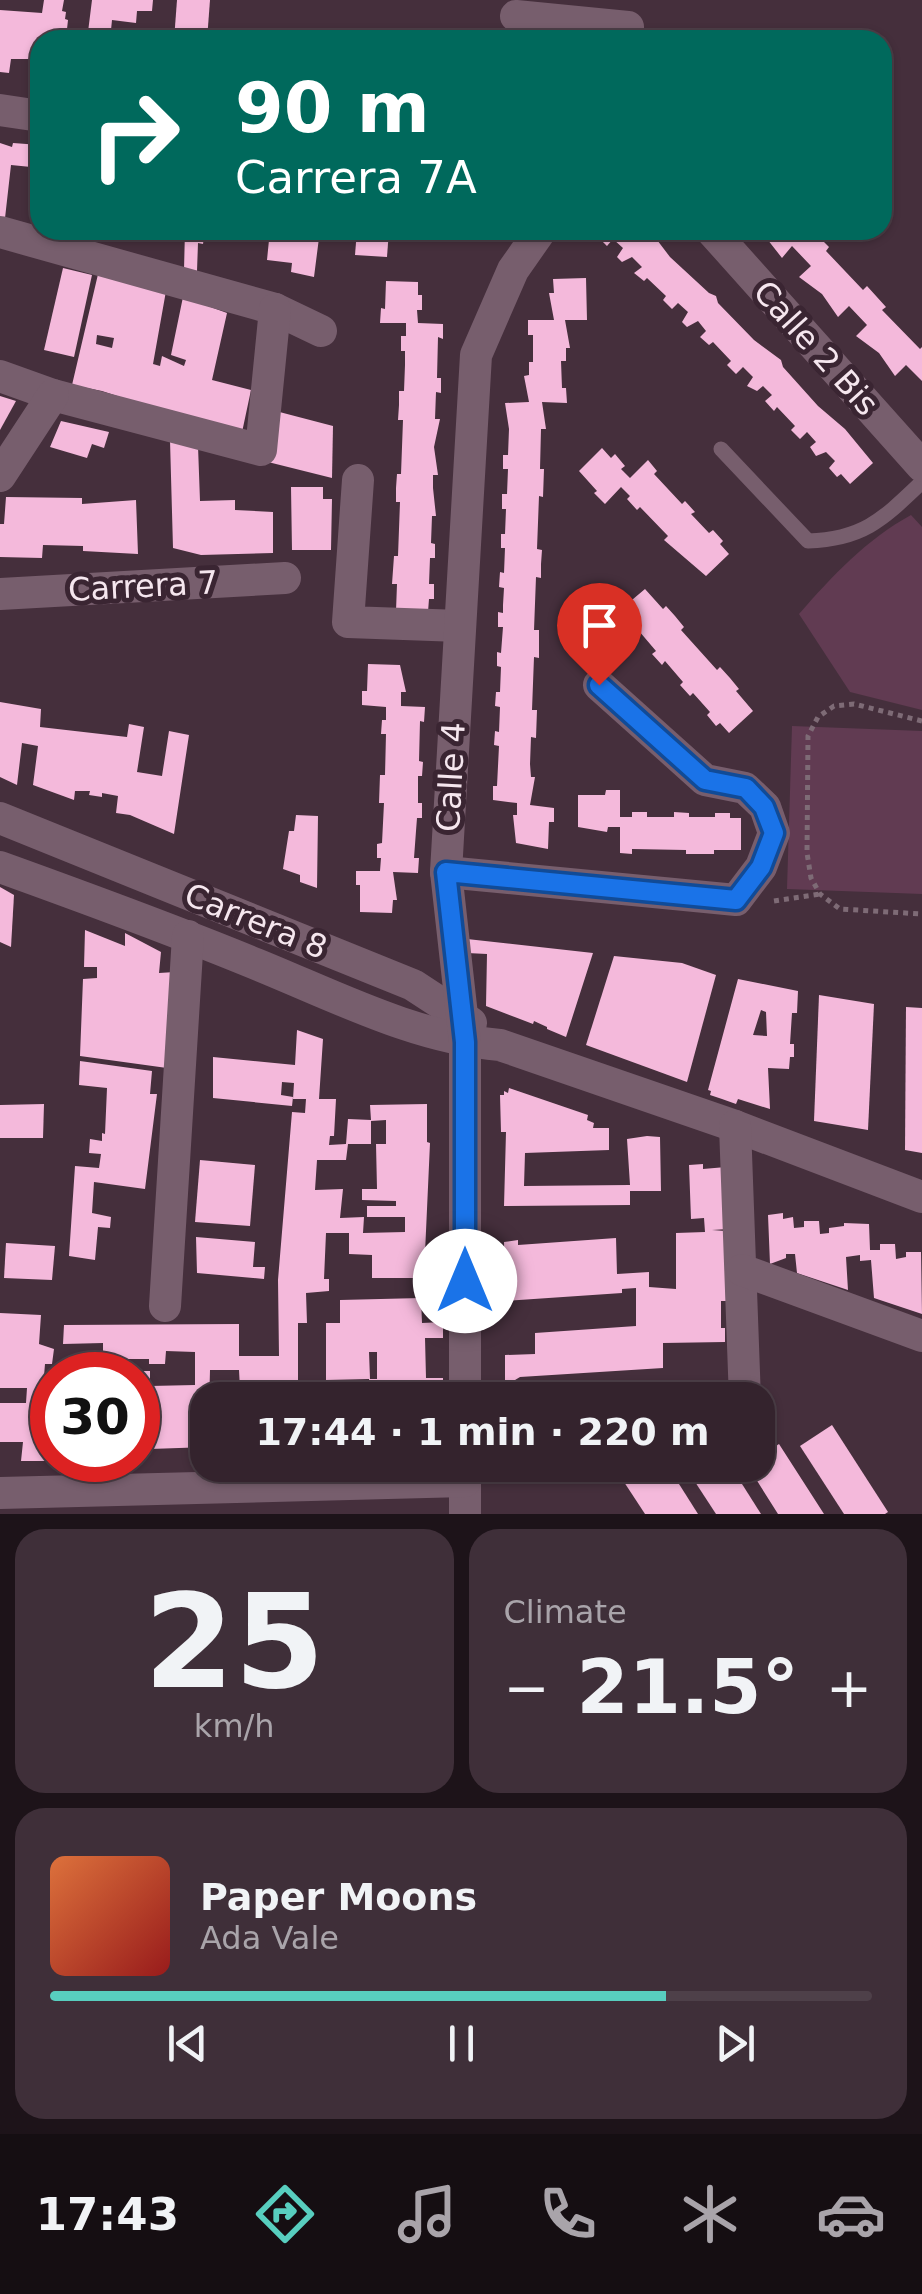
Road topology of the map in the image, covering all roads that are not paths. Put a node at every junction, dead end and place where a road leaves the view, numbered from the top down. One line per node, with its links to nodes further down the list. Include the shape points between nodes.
1 (516, 16): 2 (street)
2 (628, 22)
3 (0, 110): 4 (street)
4 (30, 114)
5 (0, 232): 8 (street)
6 (534, 240): 19 (street, Calle 4, via 513,270 476,355)
7 (719, 240): 13 (street, Calle 2 Bis)
8 (275, 310): 9 (street); 11 (street, via 261,450)
9 (321, 332)
10 (0, 376): 11 (street)
11 (53, 395): 14 (street)
12 (721, 449): 16 (lane, via 808,541 840,540 884,518)
13 (922, 466)
14 (0, 476)
15 (358, 480): 19 (street, via 348,622)
16 (922, 482)
17 (286, 578): 18 (street, Carrera 7)
18 (0, 594)
19 (460, 626): 23 (street, Calle 4)
20 (599, 685): 23 (street, via 705,780 746,788 764,807 774,833 761,867 736,900)
21 (0, 818): 25 (street, Carrera 8, via 413,985)
22 (0, 866): 24 (street, Carrera 8)
23 (446, 872): 25 (street, Calle 4)
24 (188, 936): 25 (street, Carrera 8, via 406,1024); 29 (street)
25 (464, 1029): 26 (street, Carrera 8); 31 (street, Calle 4)
26 (735, 1126): 27 (street, Carrera 8); 28 (street)
27 (922, 1197)
28 (742, 1270): 30 (street); 32 (street)
29 (165, 1306)
30 (922, 1336)
31 (465, 1382)
32 (745, 1382)
33 (256, 1482): 35 (street)
34 (465, 1482): 36 (street)
35 (0, 1493)
36 (466, 1514)

